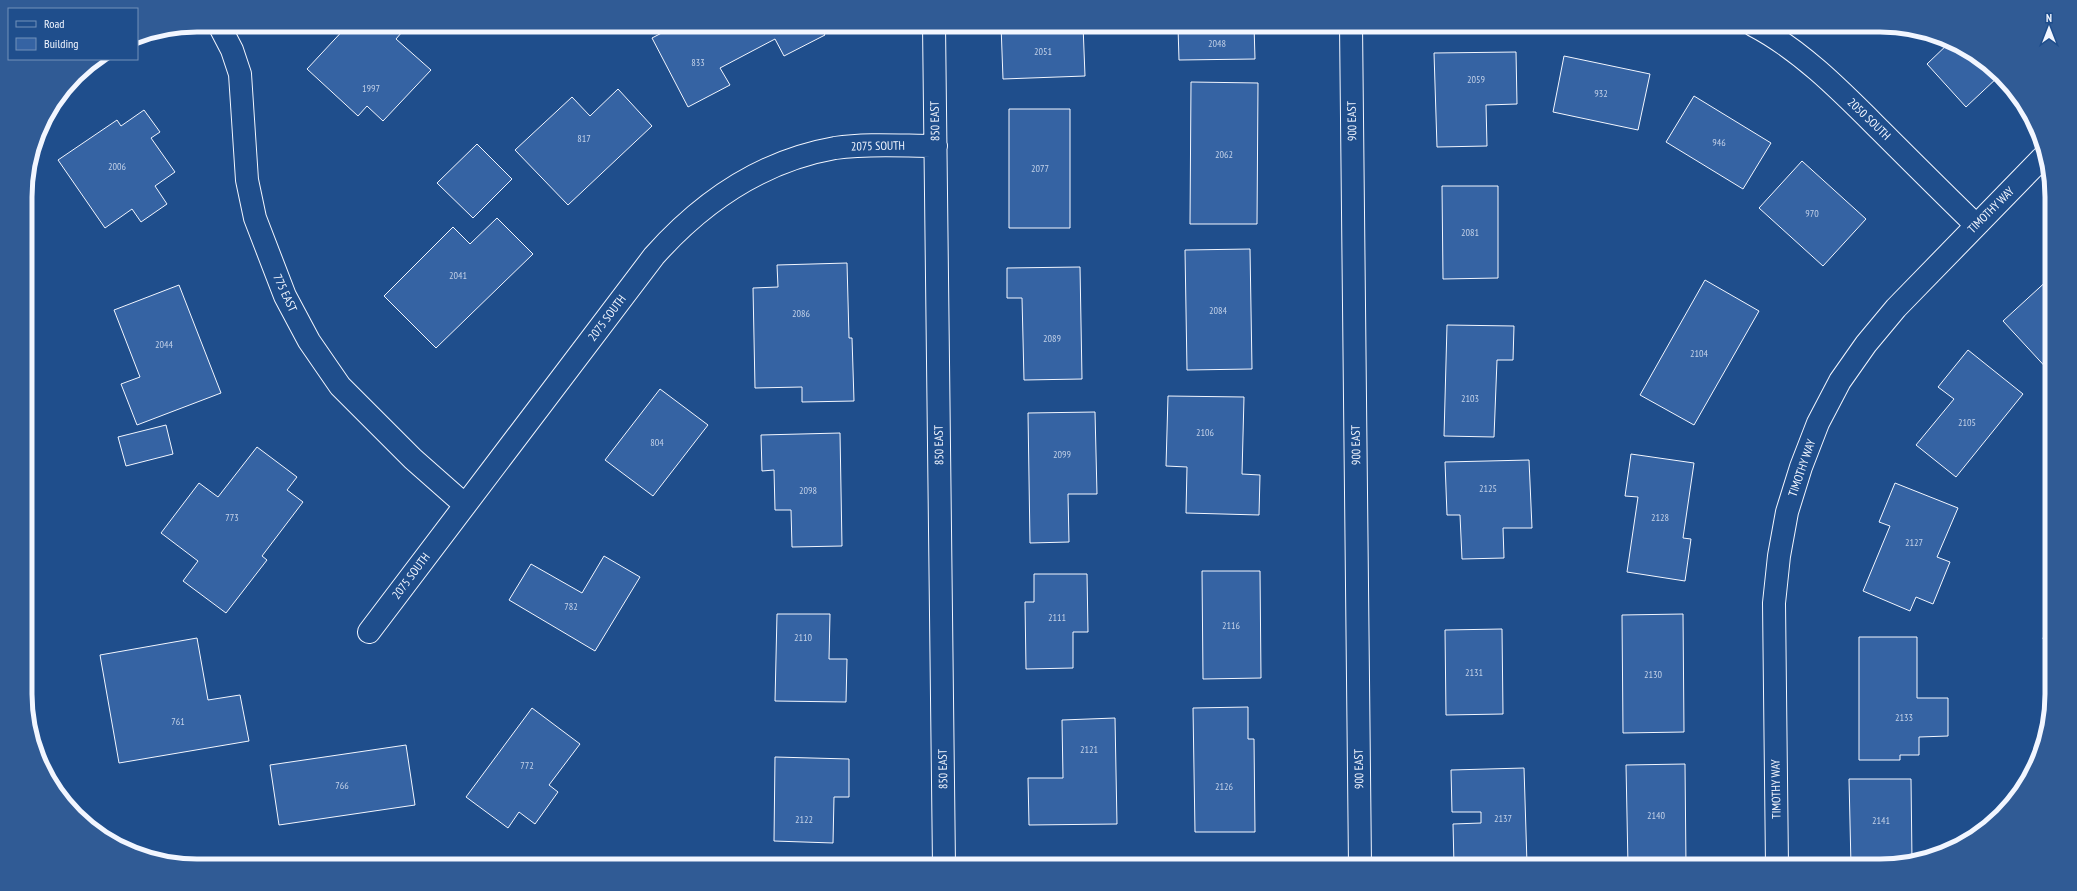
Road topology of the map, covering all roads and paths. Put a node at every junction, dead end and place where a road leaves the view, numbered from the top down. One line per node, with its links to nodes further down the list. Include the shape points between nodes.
1 (223, 32): 8 (street, 775 EAST, via 240,74 246,172 255,218 285,296 309,341 340,386 413,459)
2 (934, 32): 5 (street, 850 EAST)
3 (1351, 32): 11 (street, 900 EAST)
4 (1766, 32): 7 (street, 2050 SOUTH, via 1812,65)
5 (936, 146): 8 (street, 2075 SOUTH, via 836,148 806,155 748,178 715,198 674,233 654,256); 10 (street, 850 EAST)
6 (2040, 160): 7 (street, TIMOTHY WAY)
7 (1976, 225): 12 (street, TIMOTHY WAY, via 1896,308 1866,344 1840,382 1818,424 1788,512 1779,556 1774,603)
8 (464, 504): 9 (street, 2075 SOUTH)
9 (369, 632)
10 (944, 859)
11 (1360, 859)
12 (1777, 859)

